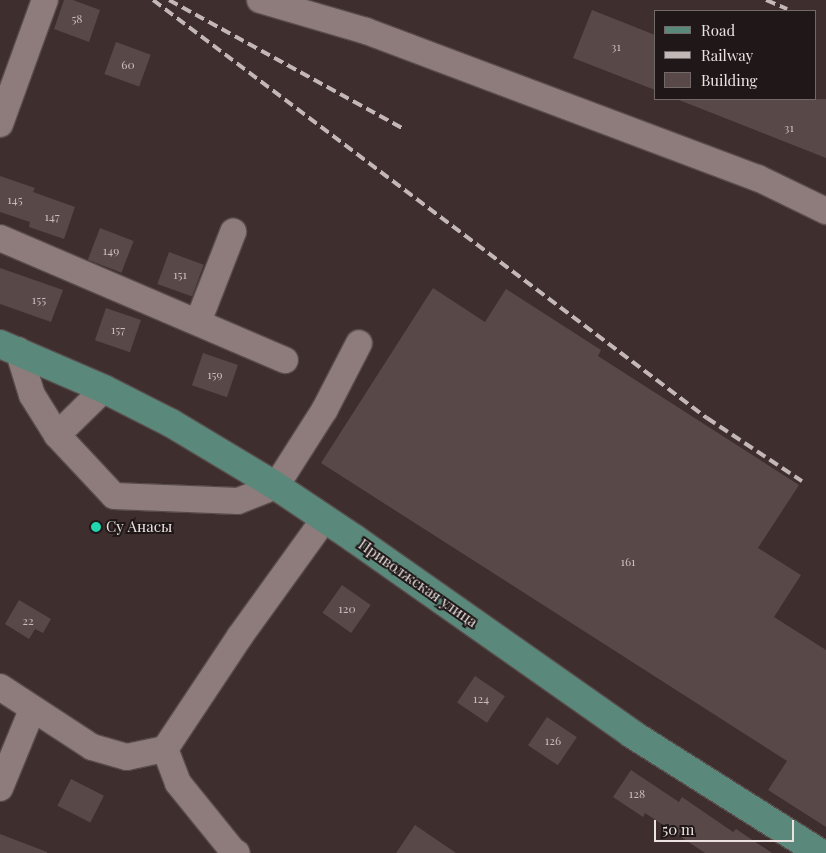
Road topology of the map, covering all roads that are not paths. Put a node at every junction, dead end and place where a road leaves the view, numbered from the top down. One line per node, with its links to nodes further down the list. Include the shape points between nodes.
1 (45, 0): 3 (street)
2 (260, 0): 4 (street, via 366,31 758,178)
3 (0, 124)
4 (826, 211)
5 (233, 232): 7 (street)
6 (0, 238): 7 (street)
7 (198, 322): 10 (street)
8 (359, 343): 13 (street, via 325,409)
9 (9, 347): 11 (main road, Приволжская улица); 12 (street, via 32,395)
10 (285, 360)
11 (104, 389): 12 (street); 13 (main road, Приволжская улица, via 171,423)
12 (57, 436): 13 (street, via 114,496 238,501)
13 (276, 486): 14 (main road, Приволжская улица)
14 (325, 518): 17 (street, via 240,636); 20 (main road, Приволжская улица, via 632,734)
15 (0, 687): 16 (street)
16 (32, 710): 17 (street, via 92,747 127,757); 18 (street)
17 (165, 749): 19 (street, via 178,782)
18 (0, 788)
19 (234, 852)
20 (820, 853)

